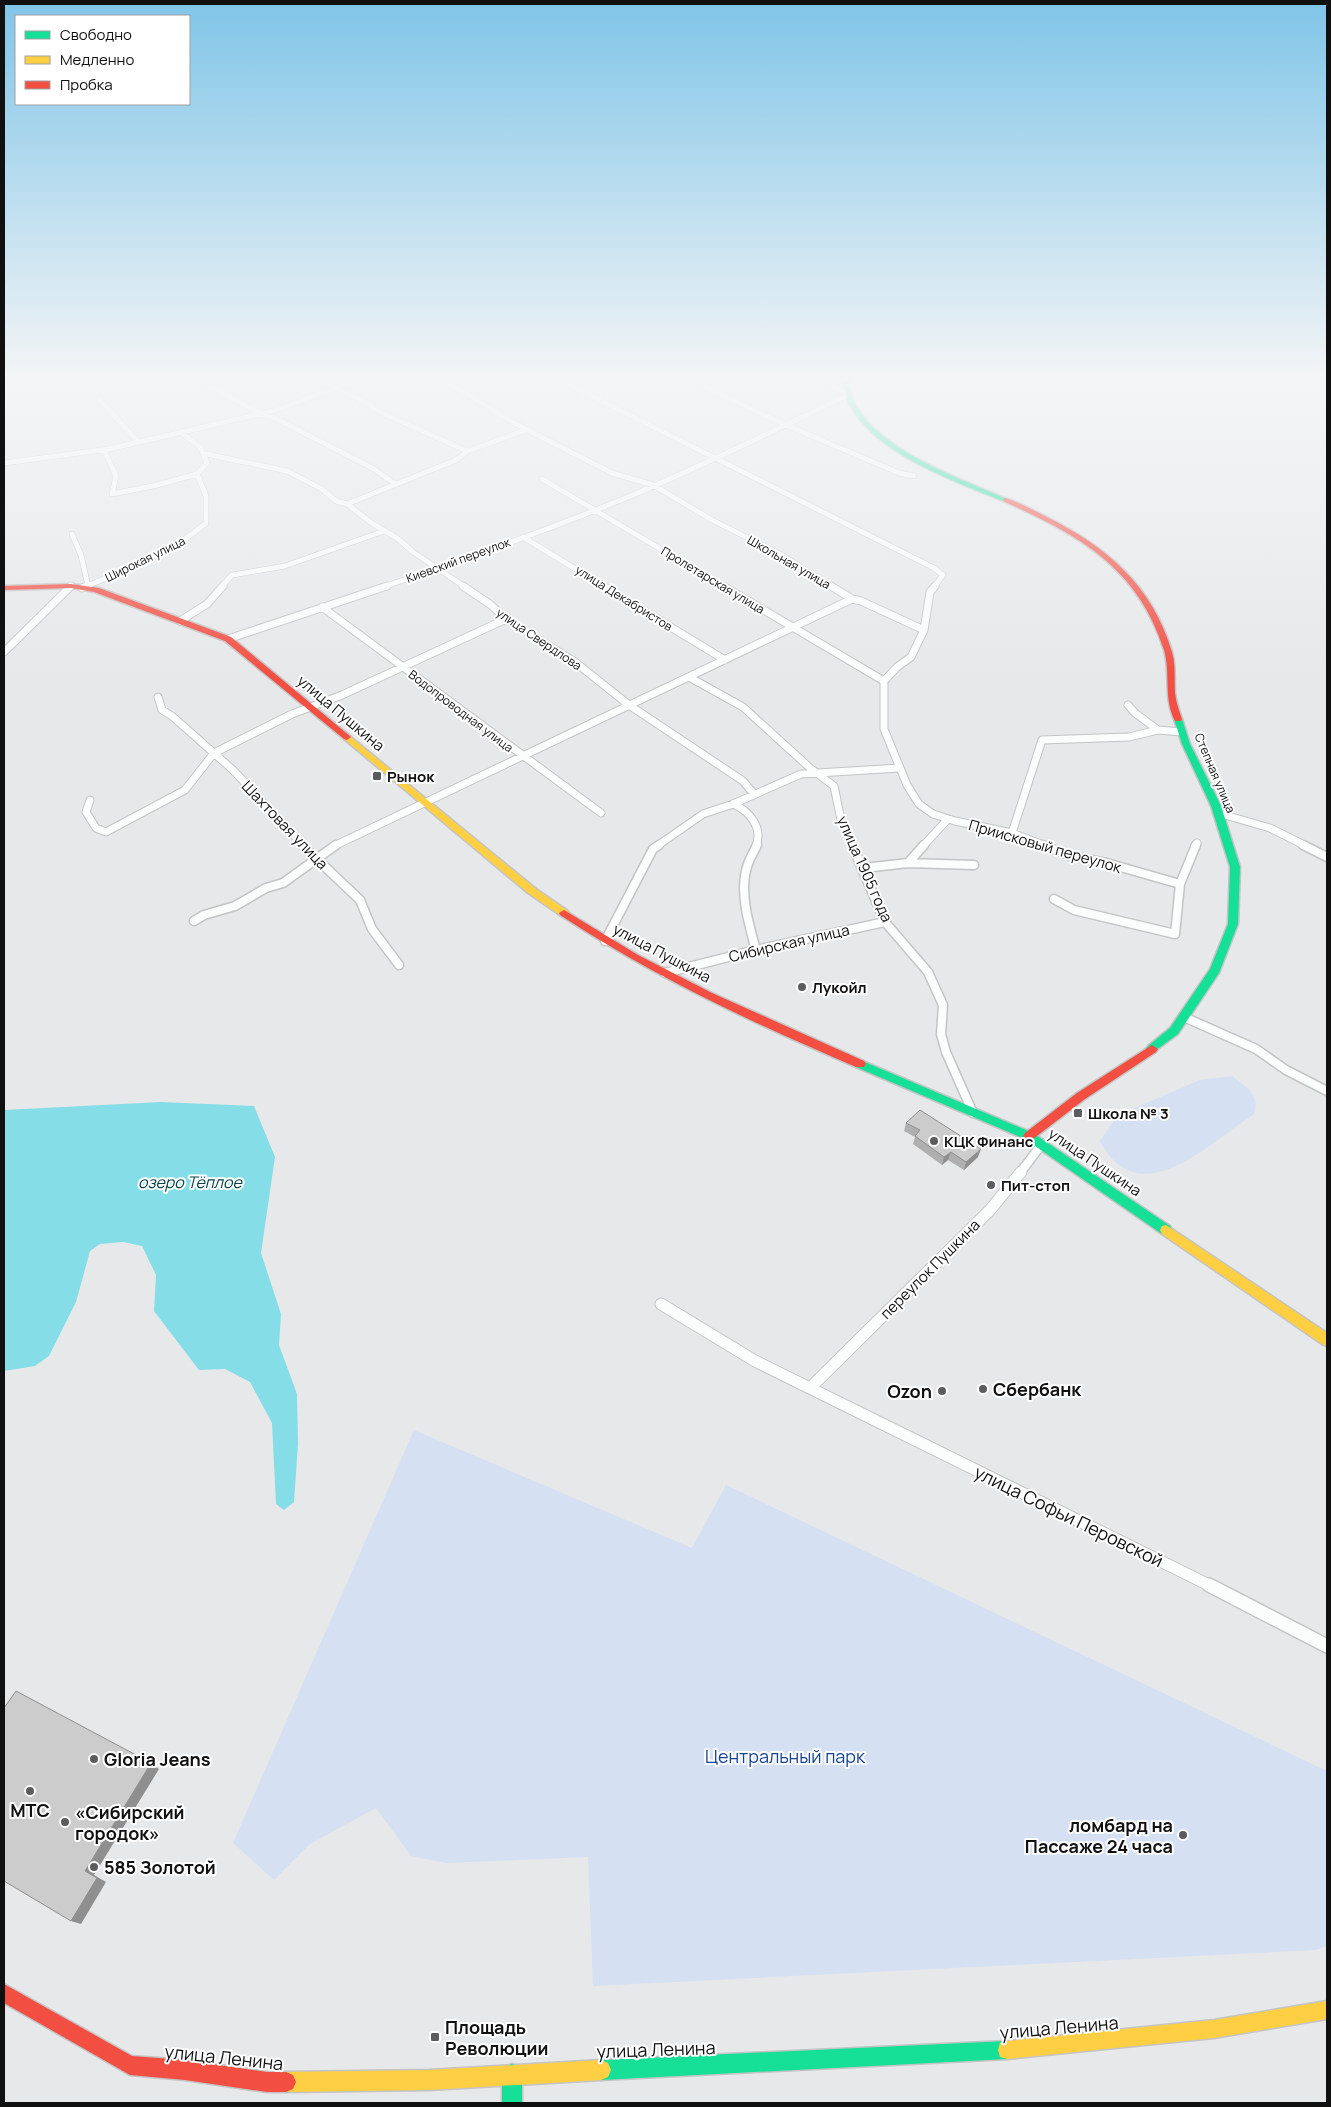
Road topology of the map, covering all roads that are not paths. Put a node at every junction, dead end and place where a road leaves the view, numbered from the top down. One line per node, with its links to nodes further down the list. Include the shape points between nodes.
1 (115, 479): 2 (street, via 112,494)
2 (177, 479)
3 (199, 479): 20 (street, Широкая улица, via 206,496 206,523 201,528 180,544 131,568)
4 (303, 479): 14 (street, улица Свердлова, via 336,501)
5 (388, 479): 12 (street)
6 (407, 479): 12 (street)
7 (542, 479): 15 (street, Пролетарская улица)
8 (634, 479): 13 (street, Школьная улица)
9 (666, 479): 13 (street, Киевский переулок)
10 (758, 479): 27 (street, via 934,568 943,576 930,592)
11 (958, 479): 39 (main road, Степная улица, via 1020,505 1088,541 1131,578 1155,614 1169,653 1172,700)
12 (395, 484): 14 (street)
13 (653, 485): 15 (street, Киевский переулок); 22 (street, Школьная улица, via 712,520 782,555)
14 (347, 504): 16 (street, улица Свердлова)
15 (597, 510): 18 (street, Киевский переулок); 26 (street, Пролетарская улица)
16 (384, 530): 19 (street, улица Свердлова); 25 (street, via 286,566 232,575 207,604)
17 (72, 534): 20 (street, Широкая улица, via 81,555)
18 (523, 537): 19 (street, Киевский переулок); 30 (street, улица Декабристов)
19 (438, 568): 23 (street, Киевский переулок); 24 (street, улица Свердлова)
20 (80, 587): 21 (main road, улица Пушкина); 25 (main road, улица Пушкина); 29 (street)
21 (4, 588)
22 (852, 599): 26 (street); 27 (street, Школьная улица)
23 (322, 608): 28 (street, Киевский переулок); 31 (street, Водопроводная улица)
24 (506, 619): 31 (street); 35 (street, улица Свердлова, via 575,662)
25 (180, 621): 28 (main road, улица Пушкина)
26 (792, 628): 30 (street); 33 (street, Пролетарская улица)
27 (924, 630): 33 (street, via 911,657)
28 (228, 639): 37 (main road, улица Пушкина)
29 (4, 652)
30 (725, 660): 32 (street)
31 (402, 666): 37 (street); 41 (street, Водопроводная улица)
32 (689, 677): 35 (street); 43 (street, улица 1905 года, via 719,691 744,708)
33 (884, 681): 42 (street, Приисковый переулок, via 884,729)
34 (158, 697): 40 (street, Шахтовая улица, via 162,710)
35 (630, 705): 41 (street); 44 (street, улица Свердлова, via 742,781)
36 (1128, 705): 38 (street)
37 (311, 708): 40 (street, via 292,714); 46 (main road, улица Пушкина)
38 (1158, 730): 39 (street); 51 (street, via 1129,737 1042,740)
39 (1182, 732): 49 (main road, Степная улица)
40 (214, 753): 45 (street, via 185,790 106,832 96,828 86,812); 54 (street, Шахтовая улица)
41 (522, 756): 46 (street); 48 (street, Водопроводная улица)
42 (900, 768): 43 (street); 50 (street, Приисковый переулок, via 919,804 933,814)
43 (814, 773): 44 (street, via 801,774); 57 (street, улица 1905 года, via 834,786 841,820)
44 (754, 794): 47 (street)
45 (90, 800)
46 (424, 803): 54 (street, via 332,847); 62 (main road, улица Пушкина, via 532,891)
47 (733, 804): 62 (street, via 703,814 653,849); 63 (street, via 741,807 758,826 759,842 745,872 748,924)
48 (601, 813)
49 (1218, 813): 53 (street, via 1270,828); 66 (main road, Степная улица, via 1235,867 1233,924 1215,970)
50 (951, 820): 51 (street, Приисковый переулок); 55 (street)
51 (1012, 833): 58 (street, Приисковый переулок, via 1068,855)
52 (1197, 843): 58 (street)
53 (1327, 857)
54 (317, 859): 60 (street, via 283,883); 64 (street, Шахтовая улица, via 360,900 372,929)
55 (908, 863): 56 (street); 57 (street)
56 (974, 865)
57 (864, 868): 61 (street, улица 1905 года)
58 (1180, 884): 59 (street, via 1175,934 1074,910)
59 (1054, 899)
60 (194, 921)
61 (885, 922): 63 (street, Сибирская улица); 68 (street, улица 1905 года, via 928,972 943,1005 941,1034 946,1052)
62 (605, 941): 65 (main road, улица Пушкина)
63 (756, 950): 65 (street, Сибирская улица)
64 (399, 965)
65 (665, 973): 68 (main road, улица Пушкина, via 799,1038)
66 (1184, 1017): 67 (street, via 1256,1049 1286,1070); 69 (main road, Степная улица, via 1174,1031 1143,1056 1080,1096)
67 (1327, 1091)
68 (973, 1113): 69 (main road, улица Пушкина)
69 (1029, 1136): 70 (main road, улица Пушкина)
70 (1042, 1144): 72 (main road, улица Пушкина); 73 (street, переулок Пушкина, via 990,1210)
71 (661, 1304): 73 (street, via 755,1361)
72 (1327, 1340)
73 (810, 1388): 74 (street, улица Софьи Перовской)
74 (1327, 1646)
75 (4, 1993): 77 (main road, улица Ленина, via 130,2065 267,2082 429,2080)
76 (1327, 2010): 77 (main road, улица Ленина, via 1214,2029 1029,2049)
77 (512, 2074): 78 (main road)
78 (512, 2103)

